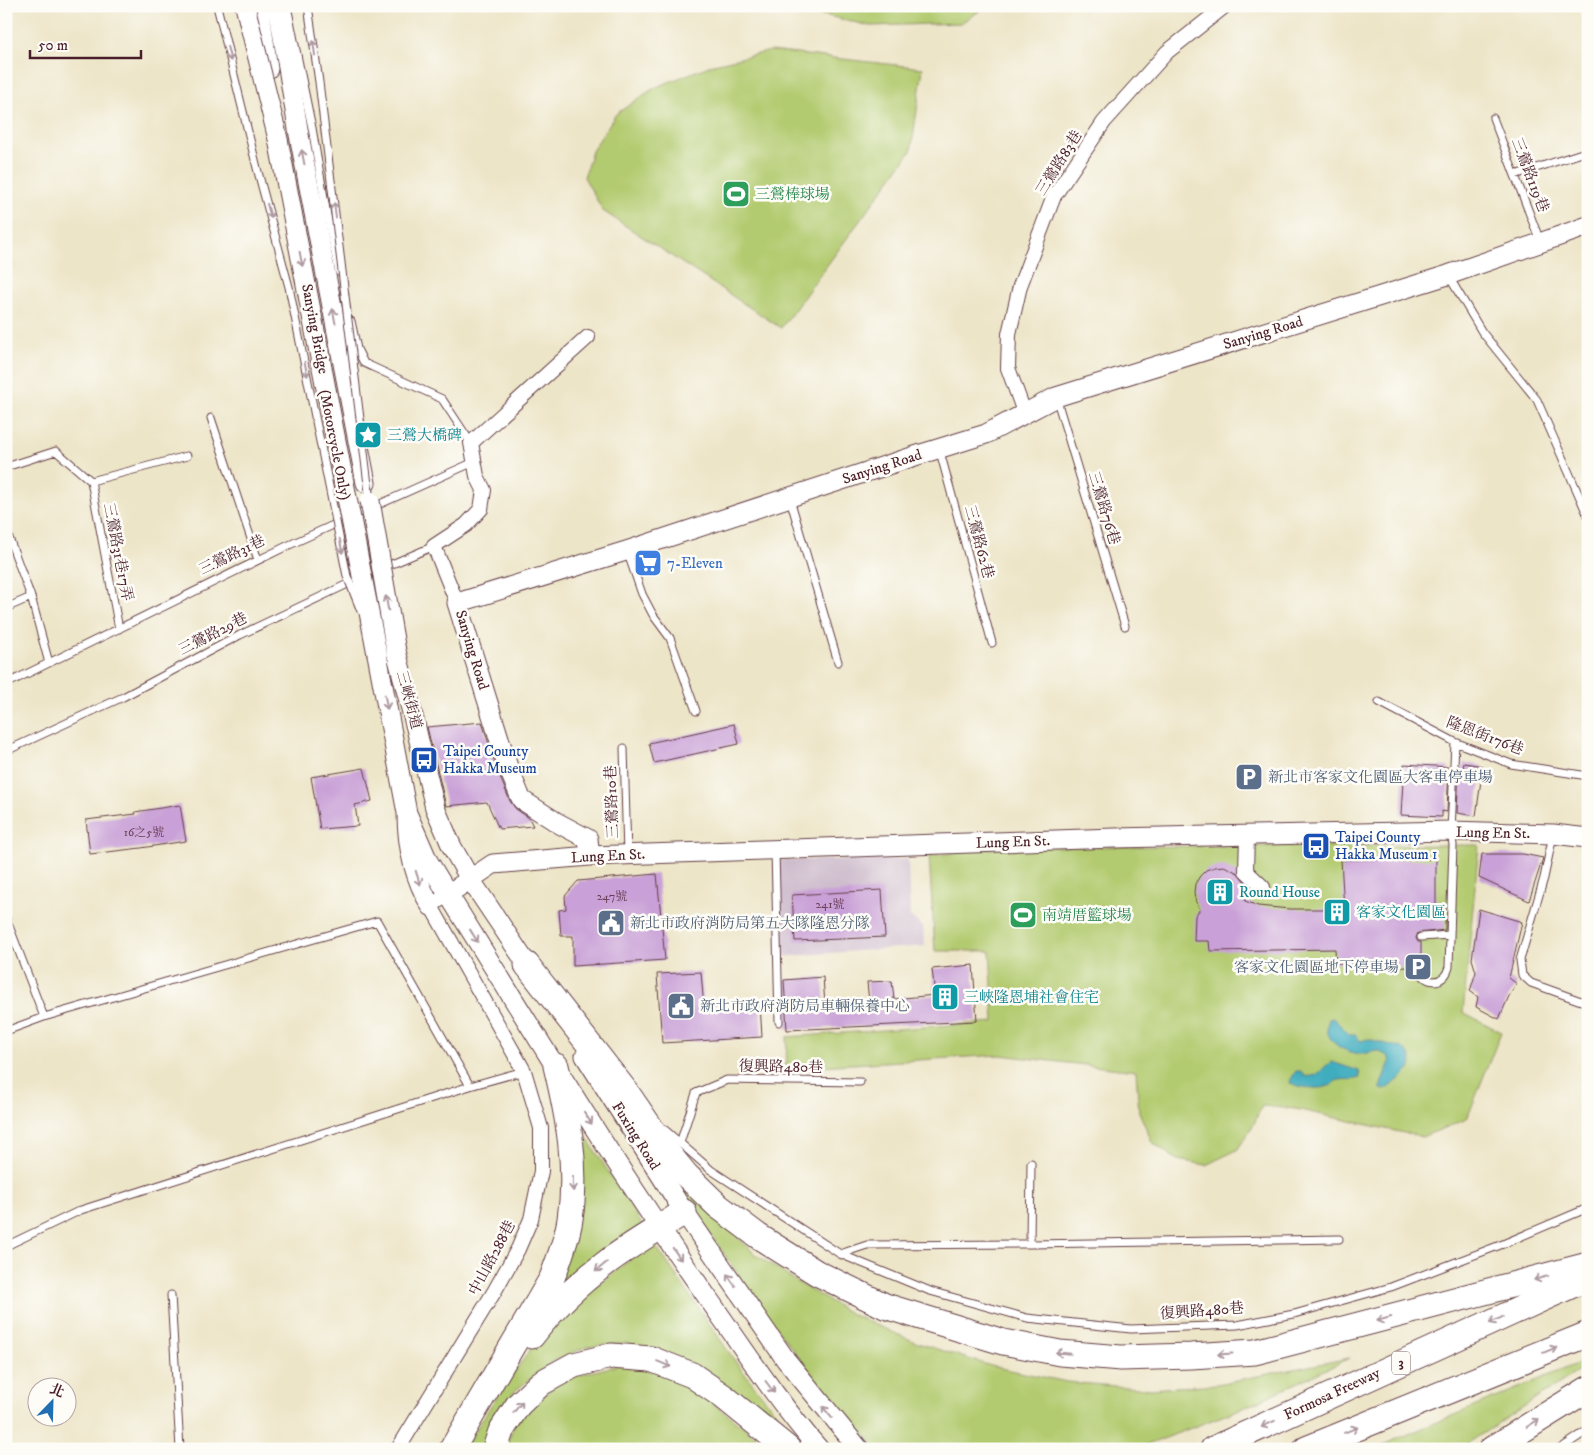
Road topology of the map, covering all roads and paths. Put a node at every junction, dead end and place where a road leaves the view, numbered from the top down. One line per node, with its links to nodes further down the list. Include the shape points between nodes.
1 (217, 6): 41 (lane, (Motorcycle Only), one-way to 41, bridge, via 289,287 347,576)
2 (245, 6): 11 (main road, Sanying Bridge, bridge)
3 (259, 6): 11 (main road, bridge)
4 (266, 6): 10 (main road)
5 (278, 6): 10 (main road, Sanying Bridge)
6 (288, 6): 21 (lane, via 326,215 357,349 364,363 442,399)
7 (308, 6): 28 (lane, (Motorcycle Only), one-way to 7, bridge)
8 (1226, 6): 19 (street, 三鶯路83巷, via 1166,52 1104,122 1054,196 1020,286 1009,334 1008,368)
9 (1493, 118): 13 (lane, 三鶯路119巷)
10 (299, 135): 28 (main road, Sanying Bridge, one-way to 10, bridge)
11 (278, 139): 41 (main road, Sanying Bridge, one-way to 41, bridge)
12 (1588, 151): 13 (lane)
13 (1514, 175): 15 (lane, 三鶯路119巷)
14 (1588, 226): 15 (main road, Sanying Road)
15 (1541, 242): 16 (main road, Sanying Road)
16 (1448, 275): 18 (main road, Sanying Road); 29 (lane, via 1482,332 1537,400)
17 (588, 337): 21 (street)
18 (1056, 397): 19 (main road, Sanying Road); 37 (lane, 三鶯路76巷)
19 (1024, 412): 22 (main road, Sanying Road, via 986,434)
20 (211, 418): 33 (lane)
21 (471, 443): 24 (street)
22 (939, 448): 27 (main road, Sanying Road); 39 (lane, 三鶯路62巷)
23 (187, 456): 26 (lane)
24 (474, 462): 31 (street, via 484,490 481,509 466,525); 33 (lane, 三鶯路31巷)
25 (6, 467): 26 (lane, via 56,451)
26 (91, 481): 38 (lane, 三鶯路31巷17弄)
27 (789, 497): 32 (main road, Sanying Road); 42 (lane)
28 (370, 501): 40 (main road, Sanying Bridge, one-way to 28, bridge)
29 (1588, 516)
30 (6, 530): 34 (lane)
31 (434, 546): 35 (street); 49 (lane, 三鶯路29巷, via 240,635 123,696)
32 (626, 551): 35 (main road, Sanying Road); 46 (lane, via 642,594 670,638)
33 (258, 560): 38 (lane, 三鶯路31巷)
34 (30, 597): 36 (lane); 43 (lane)
35 (457, 603): 59 (main road, Sanying Road, via 508,768 522,800 588,839)
36 (6, 608)
37 (1125, 626)
38 (119, 629): 43 (lane, 三鶯路31巷)
39 (992, 643)
40 (396, 651): 51 (main road, 三峽街道)
41 (377, 654): 52 (main road, 三峽街道, one-way to 52)
42 (838, 662)
43 (49, 663): 44 (lane, 三鶯路31巷)
44 (6, 684)
45 (1379, 702): 47 (lane, 隆恩街176巷)
46 (696, 711)
47 (1455, 742): 50 (lane, 隆恩街176巷, via 1510,764); 53 (lane)
48 (624, 748): 58 (lane, 三鶯路10巷)
49 (6, 751)
50 (1588, 776)
51 (435, 808): 60 (main road, Fuxing Road)
52 (407, 813): 62 (main road, Fuxing Road, via 428,861); 63 (main road, one-way to 63, via 410,852 422,890)
53 (1451, 831): 54 (main road, Lung En St.); 55 (main road, Lung En St.); 65 (lane)
54 (1553, 834): 56 (main road, Lung En St.); 69 (lane, via 1520,960 1522,975 1531,983)
55 (1247, 836): 57 (main road, Lung En St.); 61 (street, via 1246,872)
56 (1588, 838)
57 (775, 850): 58 (main road, Lung En St.); 71 (lane)
58 (627, 855): 59 (main road, Lung En St.)
59 (590, 856): 60 (main road, Lung En St., via 493,864)
60 (470, 879): 62 (main road, Lung En St.); 67 (main road, Fuxing Road)
61 (1263, 887)
62 (448, 894): 63 (street); 73 (main road, Fuxing Road, one-way to 73)
63 (431, 906): 74 (street, 中山路288巷)
64 (6, 918): 70 (lane)
65 (1450, 935): 66 (lane); 68 (lane, via 1449,967 1445,977 1430,980)
66 (1421, 937)
67 (528, 965): 77 (highway); 83 (main road, Fuxing Road)
68 (1418, 967)
69 (1581, 1001)
70 (44, 1017): 72 (lane); 76 (lane, via 377,921)
71 (779, 1022)
72 (6, 1031)
73 (556, 1066): 84 (main road, Fuxing Road, one-way to 84); 97 (highway, one-way to 97, via 572,1157 573,1192 563,1249 552,1278)
74 (524, 1071): 76 (lane); 96 (street, 中山路288巷, via 541,1128 541,1171 530,1219 518,1249 494,1292)
75 (860, 1082): 80 (lane, 復興路480巷, via 727,1080 696,1093)
76 (470, 1086): 87 (lane, via 81,1210)
77 (627, 1093): 78 (lane); 89 (highway, one-way to 77, via 1255,1352 1121,1358 1060,1353 1003,1342 885,1306 817,1273 718,1206 668,1153)
78 (652, 1118)
79 (659, 1124): 80 (lane, 復興路480巷)
80 (680, 1143): 88 (lane, 復興路480巷, via 711,1170)
81 (1030, 1163): 86 (lane)
82 (1588, 1208): 88 (lane, 復興路480巷, via 1391,1287 1294,1314 1236,1325 1131,1329 1026,1318 930,1291)
83 (684, 1212): 84 (highway); 101 (main road, Fuxing Road, one-way to 83, via 786,1360)
84 (659, 1228): 97 (highway, one-way to 97, via 607,1262 549,1314); 100 (main road, Fuxing Road, one-way to 100, via 763,1376)
85 (1339, 1239): 86 (lane)
86 (1030, 1244): 88 (lane, via 867,1245)
87 (6, 1246)
88 (840, 1254)
89 (1588, 1265)
90 (1588, 1278): 102 (highway, Formosa Freeway / 3, one-way to 102)
91 (172, 1295): 95 (lane)
92 (1588, 1334): 103 (highway, one-way to 92)
93 (1588, 1389): 104 (highway, one-way to 93)
94 (1588, 1430): 105 (lane)
95 (180, 1449)
96 (398, 1449)
97 (452, 1449)
98 (495, 1449): 99 (highway, one-way to 99, via 501,1431 518,1405 541,1383 574,1365 610,1356 651,1359 692,1375)
99 (788, 1449)
100 (819, 1449)
101 (858, 1449)
102 (1213, 1449)
103 (1306, 1449)
104 (1492, 1449)
105 (1560, 1449)

